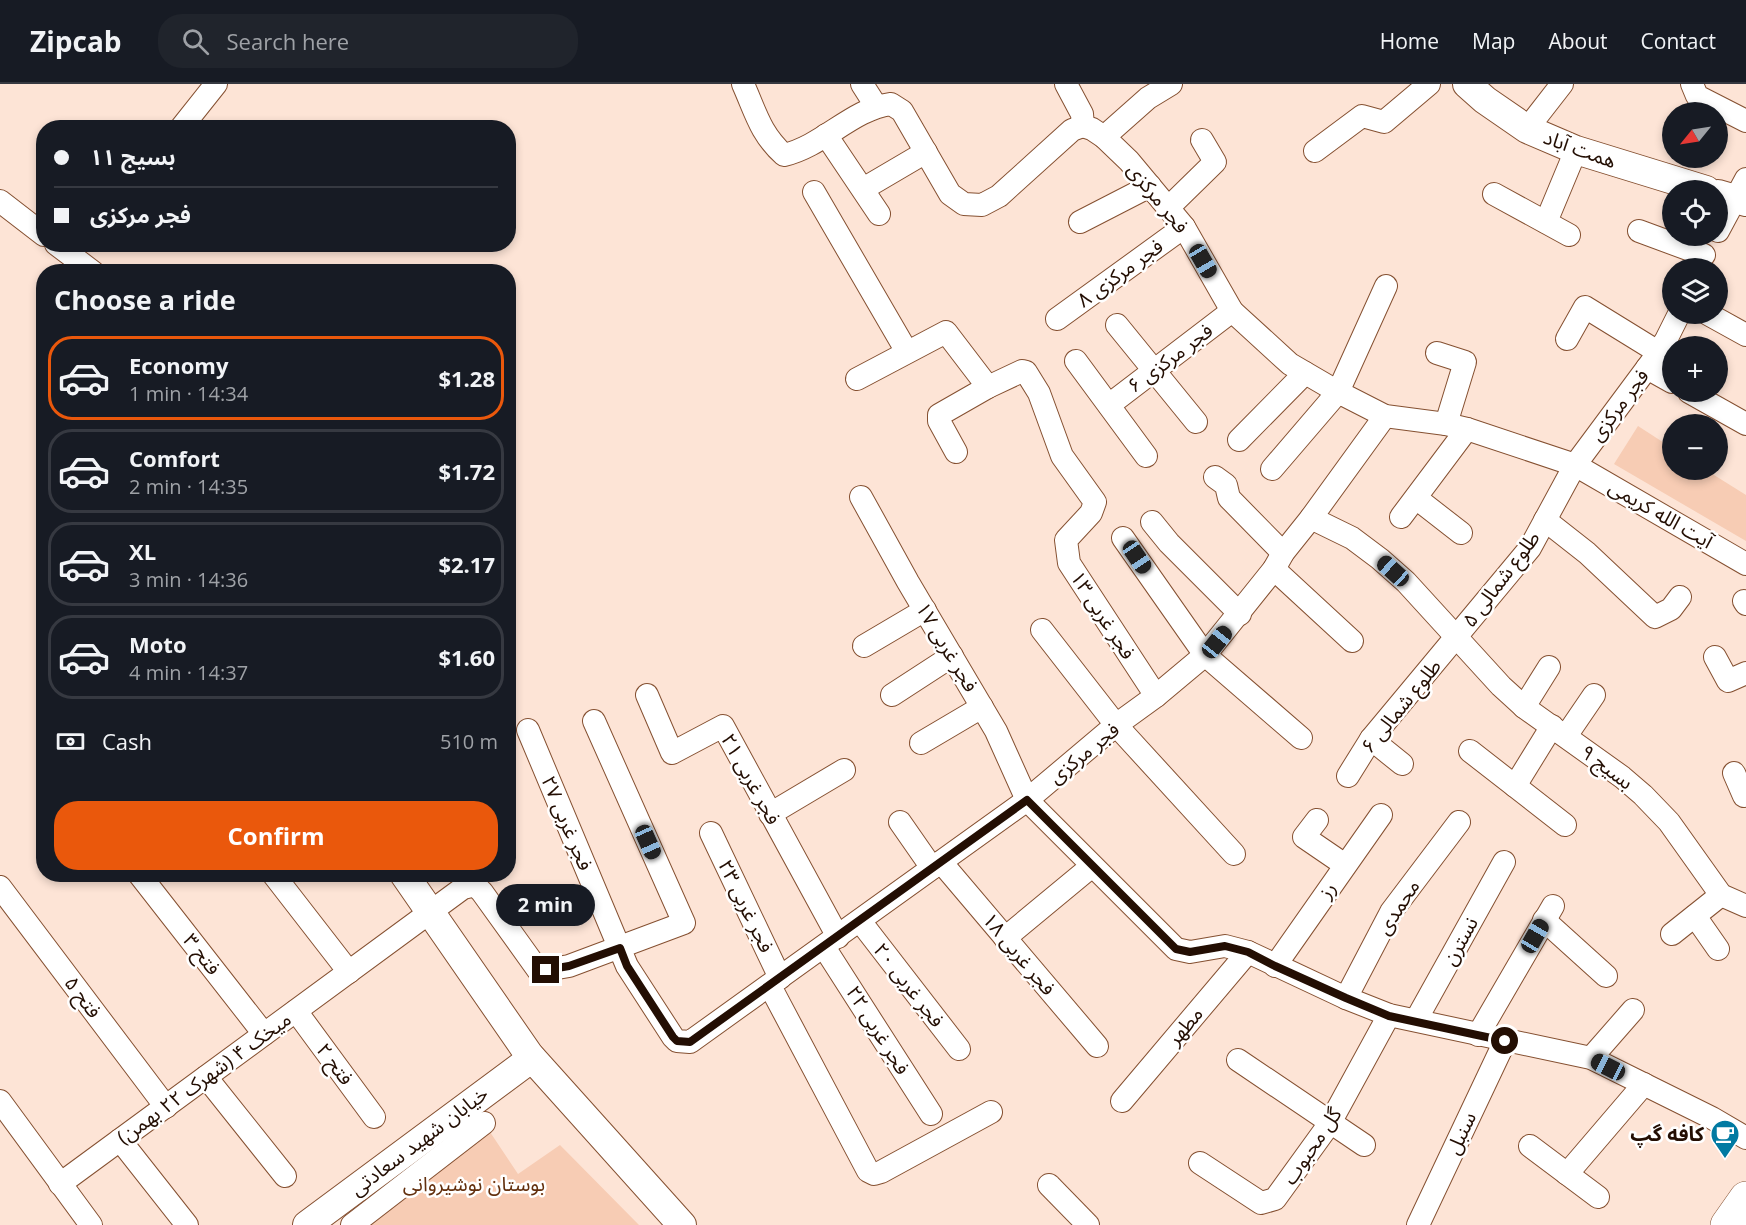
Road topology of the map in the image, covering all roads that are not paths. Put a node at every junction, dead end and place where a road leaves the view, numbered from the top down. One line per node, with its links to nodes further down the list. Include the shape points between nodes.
1 (216, 84): 11 (street)
2 (743, 84): 15 (street, via 759,123 784,155 801,151)
3 (862, 84): 10 (street)
4 (1066, 84): 13 (street, via 1082,114)
5 (1171, 84): 16 (street, via 1148,98)
6 (1429, 84): 19 (street, via 1384,122 1362,116)
7 (1467, 84): 14 (main road, همت آباد)
8 (1562, 84): 14 (street)
9 (1692, 84): 12 (street, via 1698,96)
10 (876, 106): 15 (street); 20 (street, via 891,104 902,111)
11 (187, 120)
12 (1746, 121)
13 (1083, 126): 16 (street, فجر مرکزی); 20 (street, via 1072,130 999,196 982,205 964,204 950,194)
14 (1527, 129): 18 (main road, همت آباد)
15 (826, 135): 23 (street)
16 (1104, 137): 22 (street, فجر مرکزی)
17 (1202, 140): 28 (street, via 1215,162)
18 (1576, 150): 21 (main road, همت آباد); 32 (street)
19 (1316, 151)
20 (926, 152): 23 (street)
21 (1674, 180)
22 (1149, 186): 28 (street, فجر مرکزی); 31 (street)
23 (862, 189): 30 (street)
24 (814, 192): 48 (street)
25 (1494, 194): 32 (street)
26 (1736, 194): 29 (street)
27 (0, 201): 34 (street)
28 (1168, 208): 33 (street, فجر مرکزی)
29 (1728, 210)
30 (879, 214)
31 (1080, 222)
32 (1546, 222): 36 (street)
33 (1184, 227): 41 (street, فجر مرکزی); 42 (street, فجر مرکزی ۸)
34 (36, 229)
35 (1639, 231): 38 (street)
36 (1569, 235)
37 (72, 252): 39 (street)
38 (1694, 258)
39 (86, 259)
40 (1386, 286): 57 (street)
41 (1232, 311): 53 (street, فجر مرکزی ۶); 54 (street, فجر مرکزی)
42 (1057, 319)
43 (1673, 324): 51 (street, فجر مرکزی)
44 (1727, 324): 46 (street)
45 (1117, 325): 53 (street)
46 (1746, 334)
47 (1567, 339): 51 (street, via 1585,307)
48 (907, 352): 55 (street); 56 (street, via 946,332)
49 (1437, 352): 63 (street, via 1465,362)
50 (1076, 360): 59 (street)
51 (1653, 360): 52 (street); 67 (street, فجر مرکزی)
52 (1662, 370)
53 (1153, 371): 59 (street, فجر مرکزی ۶); 61 (street)
54 (1305, 373): 57 (street, فجر مرکزی); 64 (street)
55 (857, 379)
56 (988, 387): 65 (street, فجر غربی ۱۳, via 939,415); 95 (street, فجر غربی ۱۳, via 1022,371 1039,393 1062,456 1095,502 1091,513 1066,540 1070,563)
57 (1338, 392): 60 (street, فجر مرکزی); 68 (street)
58 (1707, 402): 62 (street)
59 (1108, 405): 66 (street)
60 (1385, 416): 63 (street, فجر مرکزی); 73 (street, فجر مرکزی)
61 (1196, 422)
62 (1746, 424)
63 (1456, 426): 67 (street, آیت الله کریمی); 71 (street)
64 (1239, 440)
65 (956, 453)
66 (1146, 456)
67 (1575, 465): 74 (street, فجر مرکزی); 79 (street, آیت الله کریمی)
68 (1272, 469)
69 (1215, 477): 78 (street, via 1226,485 1229,498)
70 (861, 497): 81 (street, فجر غربی ۱۷)
71 (1416, 498): 72 (street); 76 (street)
72 (1401, 517)
73 (1311, 518): 78 (street, فجر مرکزی); 84 (street, بسیج ۹, via 1352,538 1380,559)
74 (1545, 520): 80 (street, via 1587,553 1655,617 1671,609); 84 (street, طلوع شمالی ۵, via 1530,548)
75 (1152, 522): 82 (street)
76 (1461, 533)
77 (1124, 538): 88 (street)
78 (1278, 561): 82 (street, فجر مرکزی); 85 (street)
79 (1746, 564)
80 (1680, 597)
81 (925, 610): 86 (street); 87 (street, فجر غربی ۱۷)
82 (1240, 614): 88 (street, فجر مرکزی)
83 (1042, 630): 99 (street)
84 (1456, 637): 97 (street, بسیج ۹); 103 (street, طلوع شمالی ۶)
85 (1352, 641)
86 (864, 646)
87 (952, 656): 93 (street); 96 (street, فجر غربی ۱۷)
88 (1205, 656): 95 (street, فجر مرکزی); 102 (street)
89 (1715, 657): 91 (street, via 1728,681)
90 (1550, 667): 97 (street)
91 (1746, 674)
92 (647, 694): 113 (street, فجر غربی ۲۱, via 672,753 723,726)
93 (892, 695)
94 (1594, 695): 101 (street)
95 (1156, 696): 99 (street, فجر مرکزی)
96 (982, 707): 104 (street); 112 (street, فجر غربی ۱۷)
97 (1524, 707): 101 (street, بسیج ۹)
98 (594, 721): 138 (street, via 684,923)
99 (1116, 725): 112 (street, فجر مرکزی); 120 (street)
100 (528, 730): 138 (street, فجر غربی ۲۷)
101 (1559, 731): 110 (street); 130 (street, بسیج ۹, via 1643,795 1669,822)
102 (1301, 738)
103 (1371, 739): 106 (street); 109 (street, طلوع شمالی ۶)
104 (921, 743)
105 (1470, 751): 110 (street)
106 (1402, 764)
107 (844, 770): 113 (street)
108 (1734, 772): 111 (street)
109 (1348, 776)
110 (1515, 786): 118 (street)
111 (1746, 795)
112 (1027, 800): 122 (street, فجر مرکزی); 124 (street)
113 (770, 814): 137 (street, فجر غربی ۲۱)
114 (1382, 815): 123 (street, رز)
115 (1317, 820): 123 (street, via 1304,837)
116 (900, 822): 122 (street, فجر غربی ۱۸)
117 (1459, 822): 145 (street, محمدی, via 1391,912)
118 (1565, 825)
119 (711, 833): 144 (street, فجر غربی ۲۳)
120 (1234, 854)
121 (1504, 862): 149 (street, نسترن)
122 (936, 865): 134 (street, فجر مرکزی); 136 (street, فجر غربی ۱۸)
123 (1345, 865): 141 (street, رز)
124 (1092, 866): 136 (street); 140 (street, via 1176,949 1190,952 1225,946)
125 (145, 882): 150 (street, فتح ۳)
126 (279, 882): 142 (street)
127 (409, 882): 132 (main road)
128 (469, 883): 132 (street, (شهرک ۲۲ بهمن) میخک ۴); 138 (street, via 538,970 569,966)
129 (0, 887): 162 (street, فتح ۵)
130 (1721, 895): 131 (street); 133 (street)
131 (1746, 906)
132 (430, 912): 142 (street, (شهرک ۲۲ بهمن) میخک ۴); 156 (main road)
133 (1695, 916): 135 (street); 139 (street)
134 (860, 921): 137 (street, فجر مرکزی); 154 (street, فجر غربی ۲۰)
135 (1672, 934)
136 (1005, 938): 153 (street, فجر غربی ۱۸)
137 (831, 942): 144 (street, فجر مرکزی); 164 (street, فجر غربی ۲۲)
138 (620, 948): 144 (street, فجر مرکزی, via 627,966 677,1041 697,1039)
139 (1718, 949)
140 (1248, 952): 141 (street); 161 (street, مطهر)
141 (1275, 966): 145 (street)
142 (349, 972): 147 (street, (شهرک ۲۲ بهمن) میخک ۴)
143 (1606, 976): 151 (street, via 1548,913)
144 (775, 982): 163 (street, فجر غربی ۲۳, via 868,1171 880,1172)
145 (1346, 998): 148 (street)
146 (1633, 1010): 155 (street)
147 (296, 1011): 150 (street, (شهرک ۲۲ بهمن) میخک ۴); 165 (street, فتح ۲)
148 (1389, 1016): 149 (street); 167 (street, گل محبوب)
149 (1416, 1020): 151 (street)
150 (264, 1034): 158 (street, (شهرک ۲۲ بهمن) میخک ۴)
151 (1478, 1035): 152 (street)
152 (1505, 1041): 155 (street); 185 (street, سنبل)
153 (1097, 1046)
154 (959, 1049)
155 (1591, 1058): 159 (street)
156 (532, 1059): 182 (main road, خیابان شهید سعادتی); 183 (main road)
157 (1238, 1060): 167 (street)
158 (206, 1077): 162 (street, (شهرک ۲۲ بهمن) میخک ۴); 174 (street)
159 (1644, 1084): 168 (street); 173 (street)
160 (0, 1101): 175 (street)
161 (1122, 1101)
162 (166, 1107): 169 (street, (شهرک ۲۲ بهمن) میخک ۴)
163 (991, 1112)
164 (931, 1114)
165 (374, 1117)
166 (484, 1123): 179 (street)
167 (1330, 1123): 170 (street); 172 (street, گل محبوب, via 1275,1199 1269,1201 1261,1203)
168 (1746, 1138)
169 (120, 1140): 175 (street, (شهرک ۲۲ بهمن) میخک ۴); 181 (street)
170 (1364, 1145)
171 (1530, 1146): 173 (street)
172 (1200, 1163)
173 (1567, 1174): 177 (street)
174 (285, 1176)
175 (60, 1184): 180 (street)
176 (1049, 1185): 184 (street)
177 (1598, 1197)
178 (1746, 1198): 186 (highway)
179 (356, 1224)
180 (91, 1225)
181 (187, 1225)
182 (307, 1225)
183 (682, 1225)
184 (1089, 1225)
185 (1418, 1225)
186 (1727, 1225)

